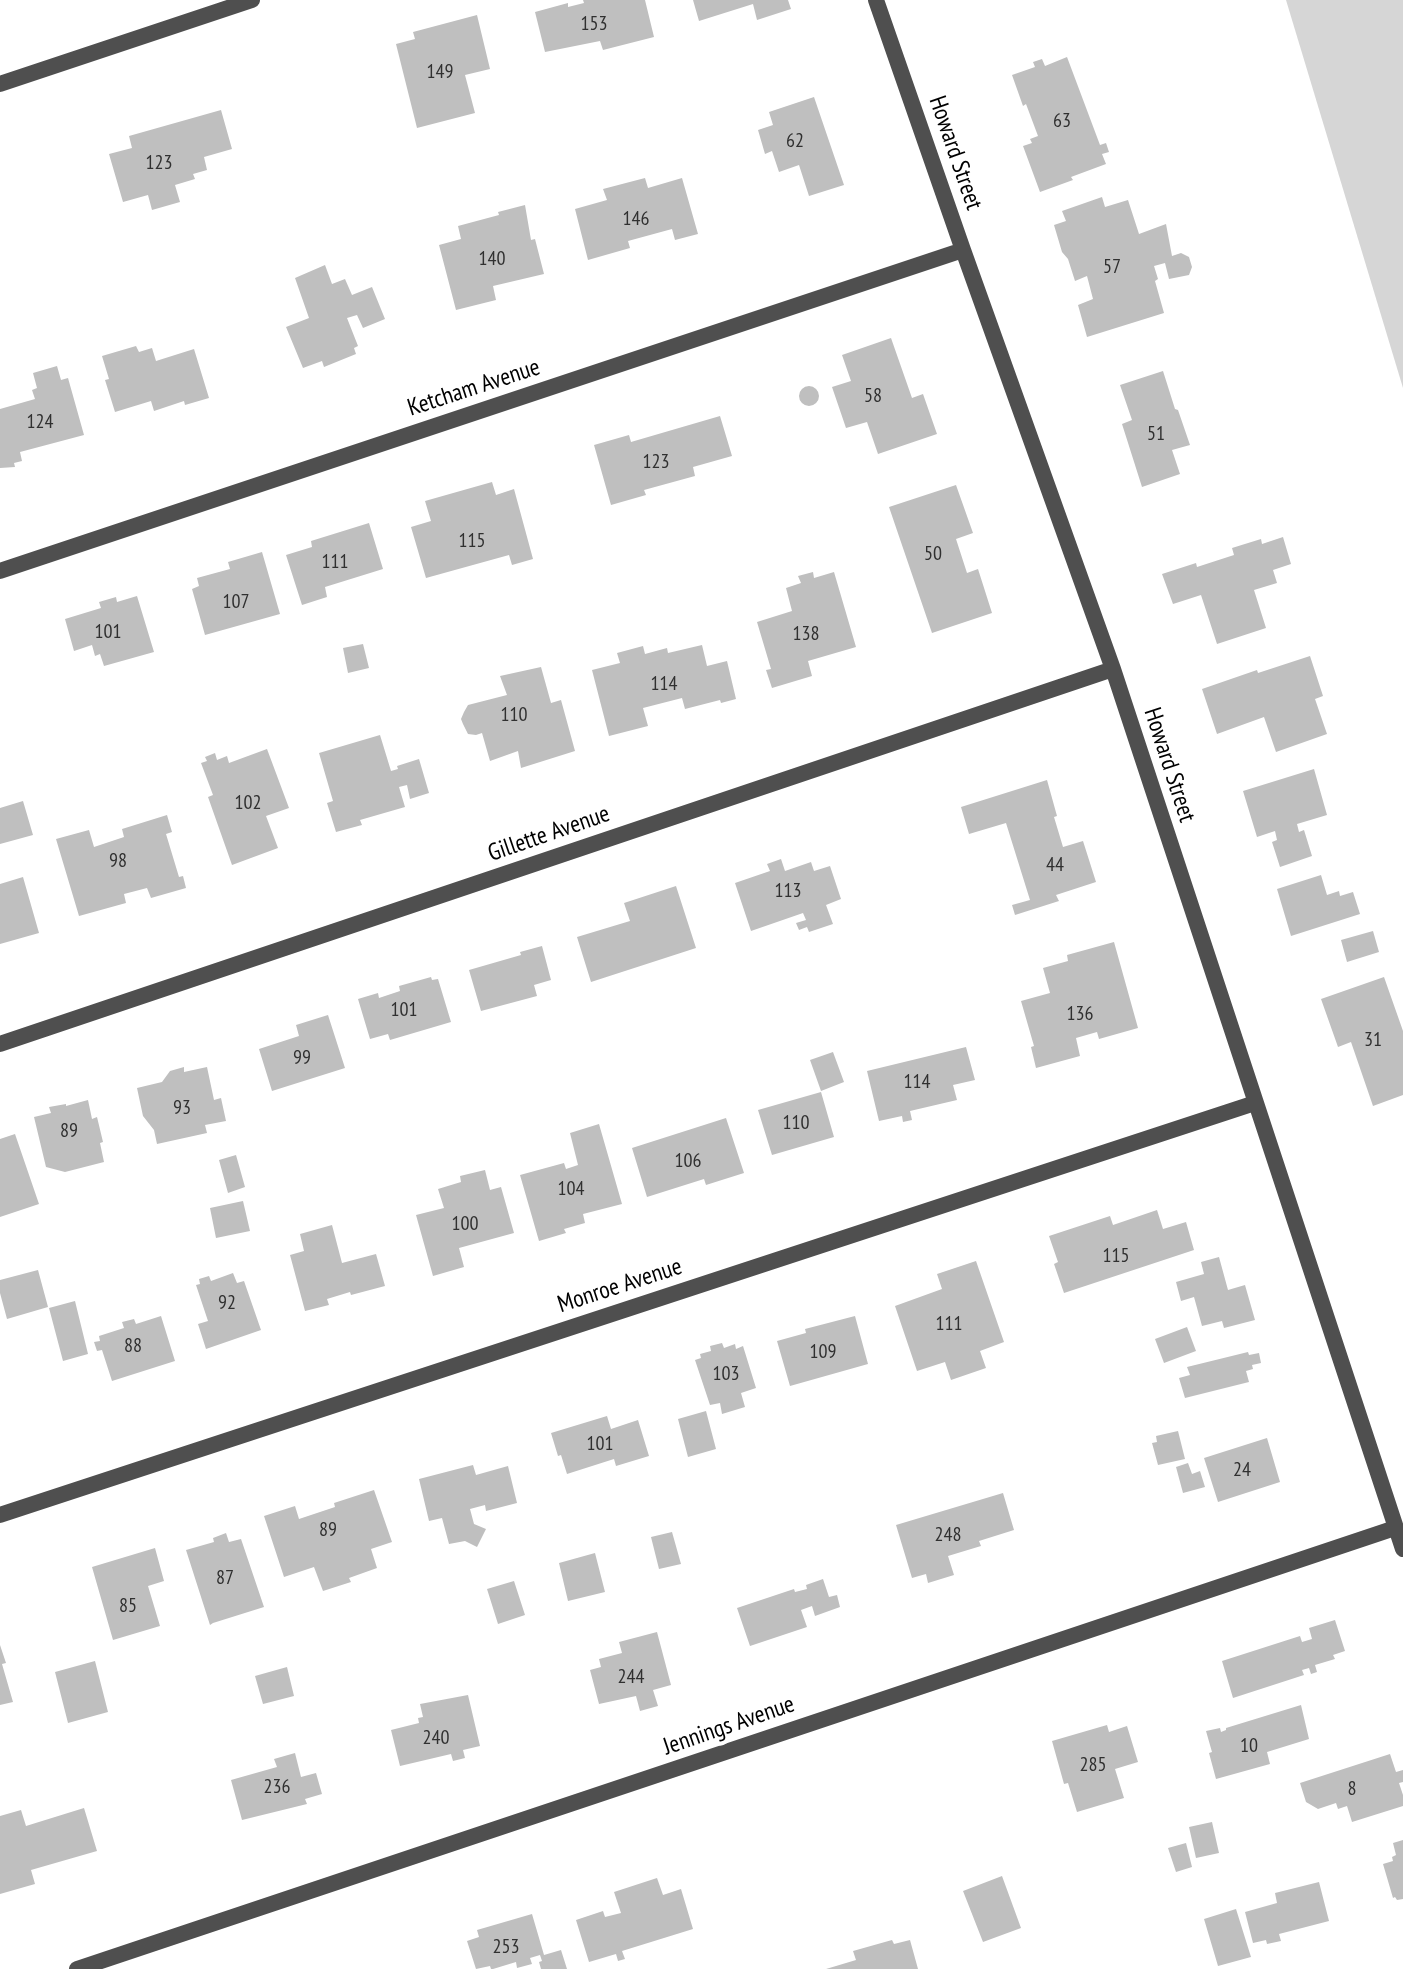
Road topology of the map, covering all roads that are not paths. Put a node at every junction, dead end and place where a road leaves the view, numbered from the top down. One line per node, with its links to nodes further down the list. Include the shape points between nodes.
1 (252, 0): 3 (street)
2 (876, 0): 4 (street, Howard Street)
3 (0, 84)
4 (963, 250): 5 (street, Ketcham Avenue); 6 (street, Howard Street)
5 (0, 571)
6 (1113, 669): 7 (street, Gillette Avenue); 8 (street, Howard Street)
7 (0, 1044)
8 (1255, 1103): 9 (street, Monroe Avenue); 10 (street, Howard Street)
9 (0, 1515)
10 (1395, 1528): 11 (street, Howard Street); 12 (street, Jennings Avenue)
11 (1403, 1549)
12 (77, 1969)

